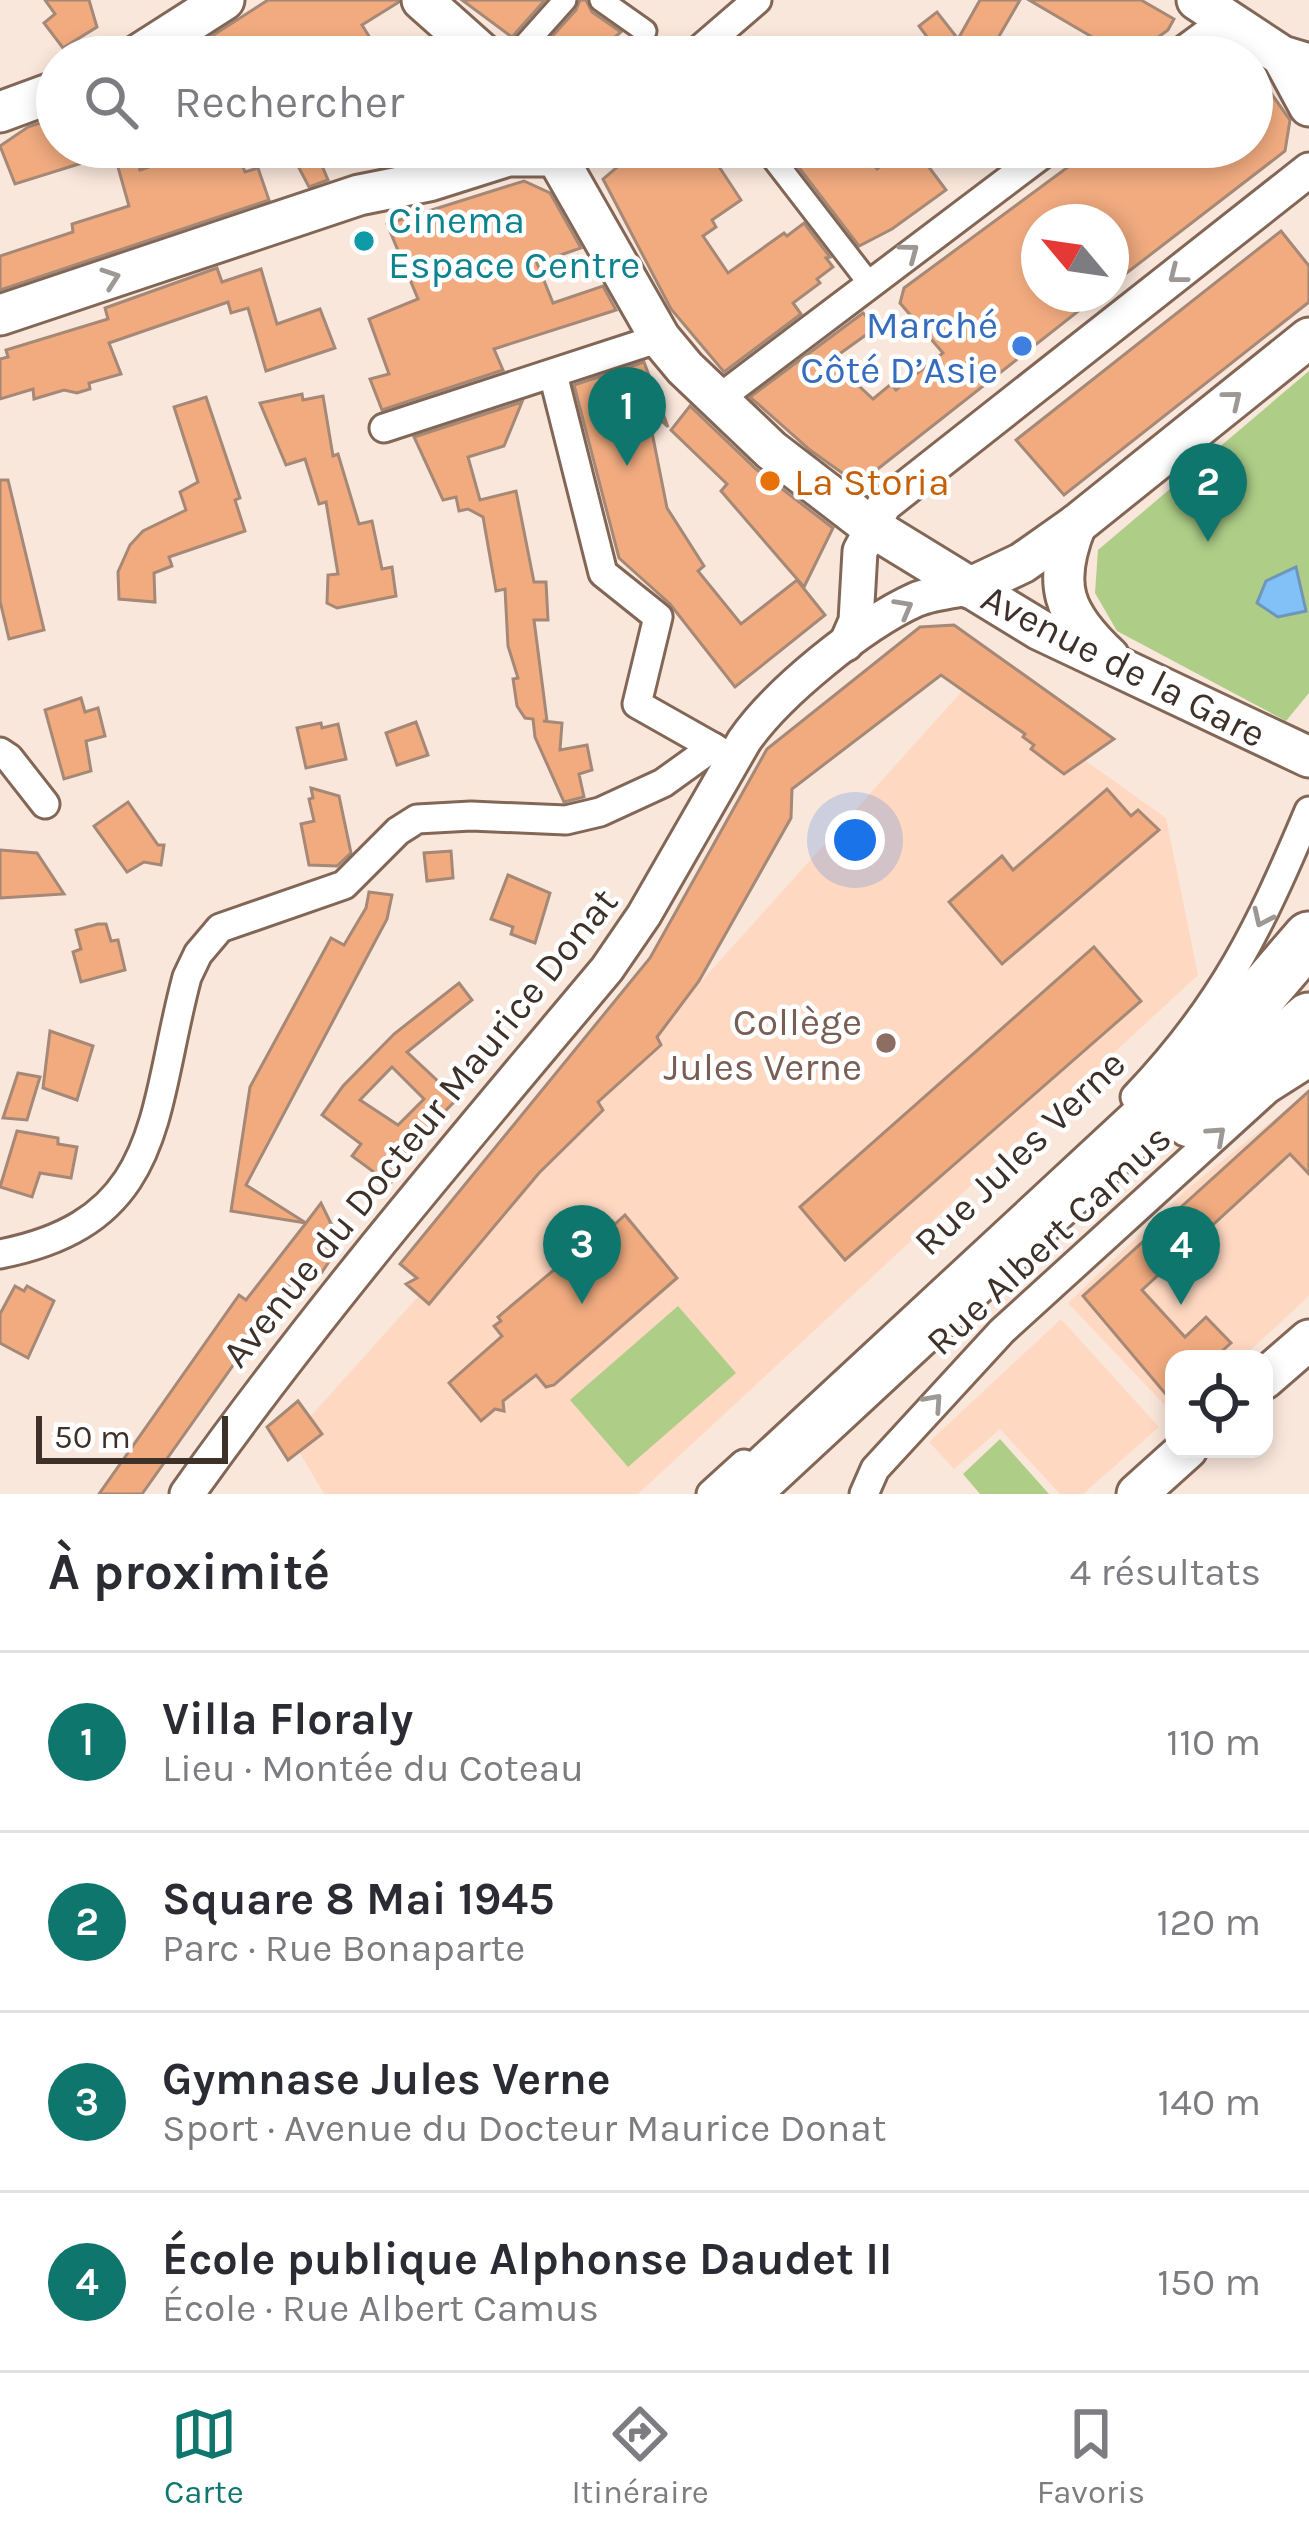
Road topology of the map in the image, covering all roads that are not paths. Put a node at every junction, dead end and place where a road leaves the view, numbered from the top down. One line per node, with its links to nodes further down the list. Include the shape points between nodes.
1 (224, 0): 8 (main road)
2 (422, 0): 9 (main road)
3 (565, 0): 10 (street)
4 (601, 0): 7 (street)
5 (757, 0): 11 (street)
6 (1212, 9): 12 (street); 13 (main road)
7 (645, 31)
8 (168, 36)
9 (462, 36)
10 (533, 36)
11 (716, 36)
12 (1191, 36)
13 (1256, 36)
14 (1295, 60): 16 (main road)
15 (36, 99): 17 (main road)
16 (1309, 106)
17 (0, 112)
18 (470, 168): 26 (main road, one-way to 18, via 359,195)
19 (574, 168): 27 (main road, Avenue de la Gare)
20 (780, 168): 25 (street)
21 (1024, 168): 25 (street, one-way to 21)
22 (1309, 170): 23 (street)
23 (1269, 203): 24 (street); 33 (street, one-way to 33, via 894,496)
24 (1309, 206)
25 (869, 283): 30 (street)
26 (0, 316)
27 (660, 338): 29 (street); 30 (main road, Avenue de la Gare)
28 (1309, 338): 32 (main road, one-way to 28)
29 (554, 374): 31 (street); 38 (street, via 602,573 658,617 637,704)
30 (717, 400): 33 (main road, Avenue de la Gare)
31 (384, 428)
32 (1076, 525): 34 (main road); 36 (main road, via 1061,570 1066,602)
33 (870, 526): 34 (main road, Avenue de la Gare); 35 (street)
34 (969, 588): 35 (street, Avenue du Docteur Maurice Donat, one-way to 34, via 917,599); 36 (main road, Avenue de la Gare)
35 (846, 644): 38 (street, Avenue du Docteur Maurice Donat)
36 (1122, 669): 39 (main road, Avenue de la Gare)
37 (0, 752): 40 (street)
38 (723, 753): 45 (street, via 638,798 566,820 417,819 344,885 220,928 188,977 134,1174 108,1209 81,1226); 49 (street, Avenue du Docteur Maurice Donat, via 644,915 608,969 338,1295)
39 (1309, 757)
40 (44, 804)
41 (1309, 811): 50 (street, Rue Jules Verne, one-way to 50, via 1246,953 1177,1053)
42 (1309, 938): 51 (highway, via 1167,1101)
43 (1309, 1019): 52 (highway)
44 (1309, 1063): 53 (street, Rue Albert Camus, one-way to 44, via 875,1469 1002,1331 1268,1089)
45 (0, 1254)
46 (1309, 1340): 47 (main road)
47 (1273, 1371)
48 (1177, 1458): 54 (main road)
49 (187, 1494)
50 (711, 1494)
51 (742, 1494)
52 (783, 1494)
53 (864, 1494)
54 (1137, 1494)

